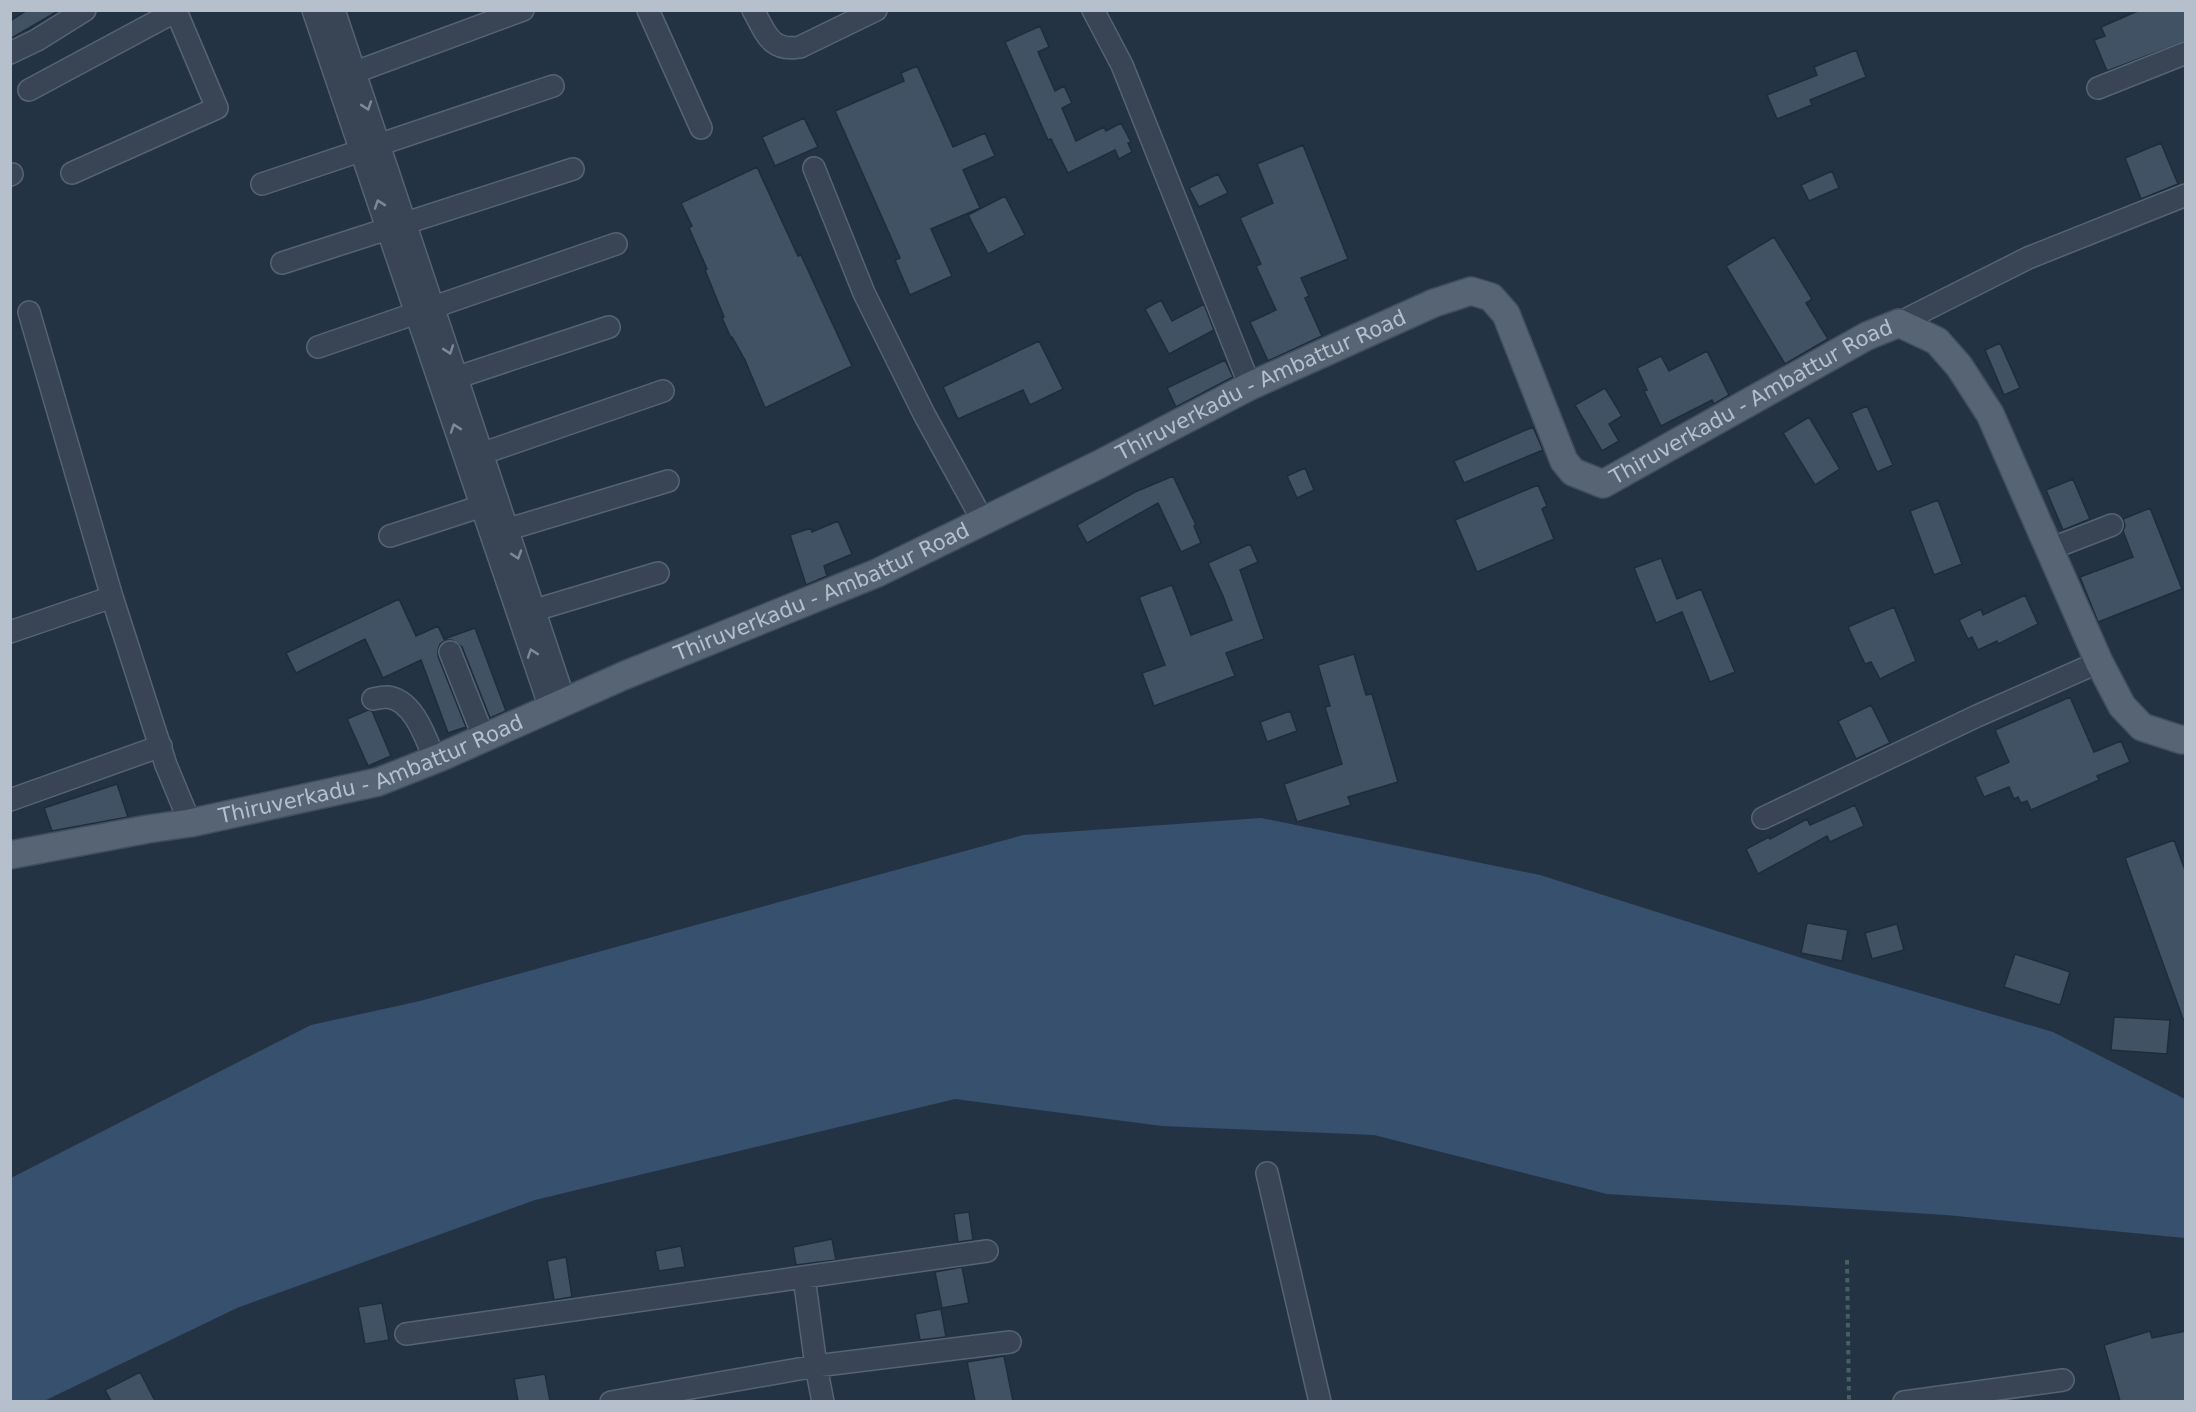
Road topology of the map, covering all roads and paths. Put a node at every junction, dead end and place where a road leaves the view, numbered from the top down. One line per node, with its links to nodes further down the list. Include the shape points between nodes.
1 (85, 10): 10 (street)
2 (313, 10): 12 (street)
3 (334, 10): 12 (street)
4 (523, 10): 12 (street)
5 (648, 10): 16 (street)
6 (753, 10): 7 (street, via 769,38 787,49 800,47)
7 (876, 10)
8 (1093, 10): 32 (street, via 1122,65)
9 (177, 11): 15 (street); 20 (street, via 217,108)
10 (10, 53)
11 (2186, 53): 14 (street)
12 (346, 76): 17 (street)
13 (553, 86): 17 (street)
14 (2098, 88)
15 (29, 90)
16 (701, 128)
17 (370, 148): 21 (street); 23 (street)
18 (814, 168): 37 (street, via 864,293)
19 (573, 169): 23 (street)
20 (72, 173)
21 (262, 184)
22 (2186, 195): 28 (street, via 2028,258)
23 (397, 226): 25 (street); 26 (street)
24 (616, 244): 26 (street)
25 (282, 263)
26 (425, 311): 30 (street); 31 (street, one-way to 31); 34 (street, one-way to 26)
27 (29, 312): 43 (street)
28 (1899, 323): 32 (main road, Thiruverkadu - Ambattur Road, via 1867,336 1603,484 1573,472 1564,461 1506,314 1491,297 1471,291 1434,303); 41 (main road, Thiruverkadu - Ambattur Road, via 1937,340 1959,366 1990,414)
29 (609, 327): 31 (street)
30 (318, 347)
31 (458, 377): 34 (street)
32 (1250, 386): 37 (main road, Thiruverkadu - Ambattur Road)
33 (663, 391): 34 (street)
34 (475, 456): 36 (street); 39 (street)
35 (668, 481): 39 (street)
36 (482, 506): 40 (street); 44 (street)
37 (983, 521): 49 (main road, Thiruverkadu - Ambattur Road, via 877,573)
38 (2112, 525): 41 (street)
39 (509, 529): 44 (street, one-way to 44)
40 (390, 536)
41 (2050, 549): 47 (main road, Thiruverkadu - Ambattur Road)
42 (658, 573): 44 (street)
43 (112, 597): 45 (street); 52 (street)
44 (527, 612): 49 (street)
45 (10, 632)
46 (450, 652): 50 (street)
47 (2099, 662): 51 (main road, Thiruverkadu - Ambattur Road, via 2122,706 2142,727); 55 (street)
48 (373, 699): 53 (street, via 389,697 402,703 419,722)
49 (558, 705): 50 (main road, Thiruverkadu - Ambattur Road)
50 (484, 738): 53 (main road, Thiruverkadu - Ambattur Road)
51 (2186, 739)
52 (161, 746): 54 (street); 56 (street)
53 (434, 758): 56 (main road, Thiruverkadu - Ambattur Road, via 378,782)
54 (10, 800)
55 (1763, 818)
56 (190, 823): 57 (main road, Thiruverkadu - Ambattur Road)
57 (10, 855)
58 (1267, 1173): 68 (street)
59 (987, 1251): 61 (street)
60 (1847, 1260): 69 (path)
61 (804, 1277): 62 (street); 64 (street)
62 (406, 1334)
63 (1010, 1342): 64 (street)
64 (816, 1366): 66 (street); 67 (street)
65 (2062, 1380): 70 (street)
66 (611, 1401)
67 (824, 1401)
68 (1320, 1401)
69 (1849, 1401)
70 (1904, 1401)

